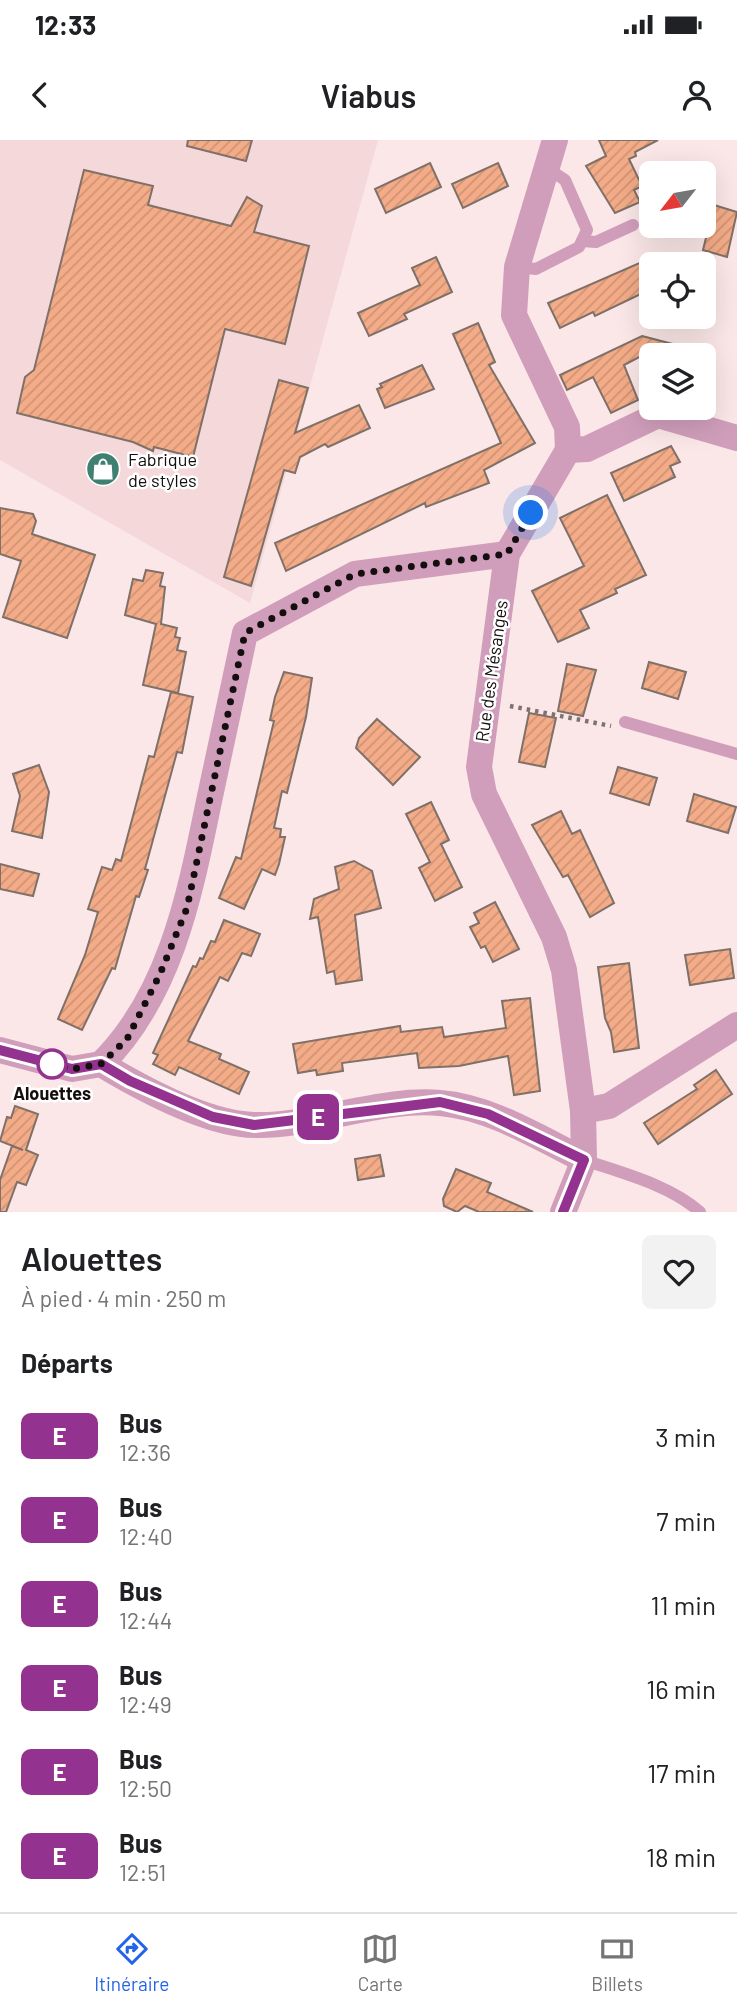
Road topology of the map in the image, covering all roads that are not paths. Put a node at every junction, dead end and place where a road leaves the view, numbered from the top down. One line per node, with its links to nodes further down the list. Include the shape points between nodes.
1 (555, 140): 2 (street)
2 (547, 168): 4 (lane, via 565,180 587,230); 5 (street)
3 (633, 225): 4 (lane, via 596,242)
4 (582, 241): 5 (lane, via 579,247 536,269)
5 (517, 267): 7 (street, via 514,314 567,427)
6 (737, 438): 7 (street, via 658,415 587,449)
7 (568, 450): 8 (street, Rue des Mésanges)
8 (507, 554): 13 (street, via 355,574 245,633 187,908 127,1039); 14 (street, Rue des Mésanges, via 479,767 484,794 554,937 564,970)
9 (625, 722): 10 (lane)
10 (737, 754)
11 (737, 1025): 14 (street, via 609,1106)
12 (2, 1057): 13 (street, via 72,1069)
13 (101, 1064): 15 (street, via 130,1081 223,1119 254,1125 440,1102 488,1114)
14 (583, 1111): 15 (street, Rue des Mésanges)
15 (584, 1160): 16 (street, Rue des Mésanges); 17 (lane, via 634,1177)
16 (563, 1212)
17 (701, 1212)

